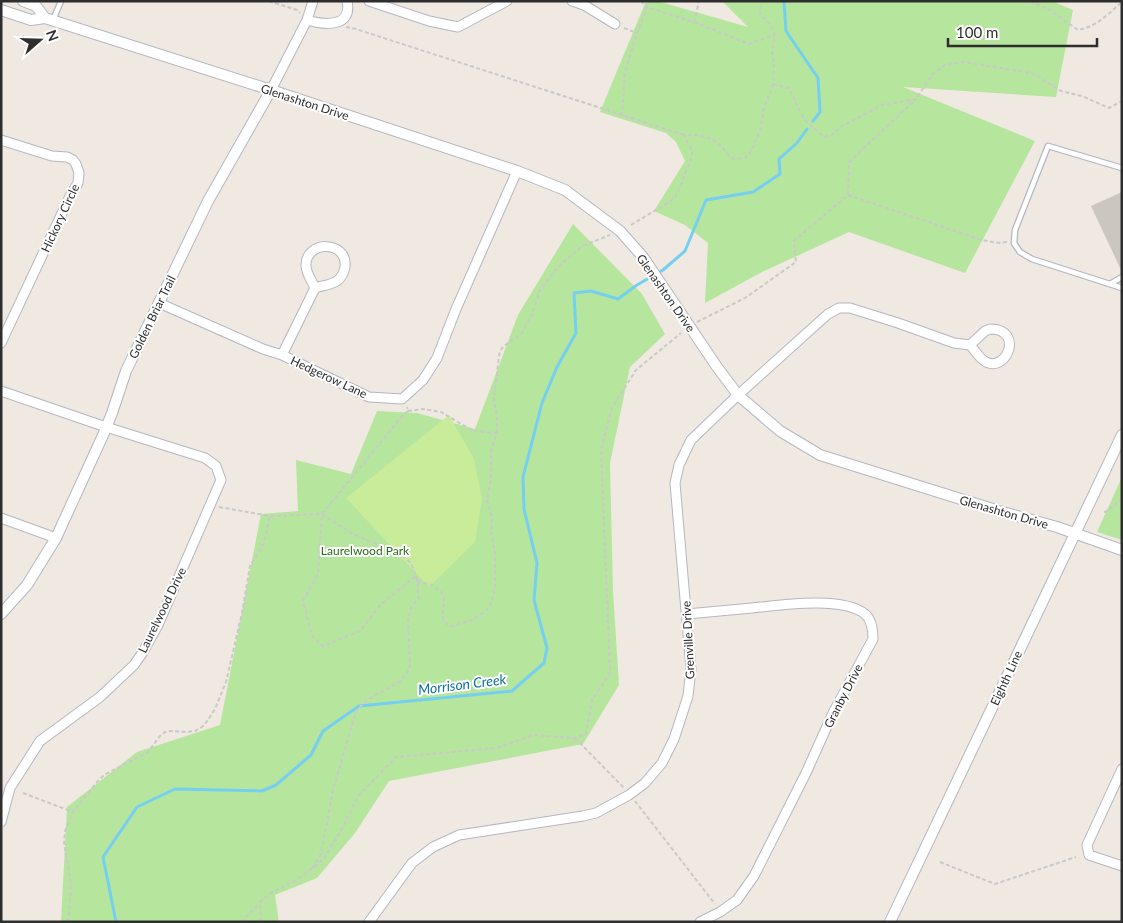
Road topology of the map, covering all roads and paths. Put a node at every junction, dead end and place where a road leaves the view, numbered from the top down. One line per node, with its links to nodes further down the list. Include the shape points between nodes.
1 (23, 1): 16 (street, Glenashton Drive, via 36,6)
2 (61, 1): 16 (lane)
3 (269, 1): 17 (path, via 297,10)
4 (313, 1): 17 (street, Golden Briar Trail)
5 (348, 1): 19 (street, via 347,14)
6 (369, 1): 7 (street, via 458,27)
7 (507, 1)
8 (572, 1): 20 (street)
9 (641, 1): 14 (path)
10 (699, 1): 18 (path)
11 (762, 1): 22 (path, via 760,14)
12 (1030, 1): 13 (path, via 1050,10 1078,30 1102,20)
13 (1122, 2)
14 (647, 6): 18 (path); 21 (path)
15 (1, 10): 16 (street, Glenashton Drive, via 31,20)
16 (49, 20): 24 (street, Glenashton Drive)
17 (307, 20): 19 (street); 24 (street, Golden Briar Trail)
18 (694, 22): 22 (path, via 749,44)
19 (332, 24): 27 (path)
20 (615, 24): 21 (path)
21 (637, 33): 27 (path, via 625,72)
22 (775, 34): 23 (path)
23 (772, 84): 25 (path, via 789,88 801,114 824,137 882,105); 28 (path, via 760,131 744,158 730,157 719,144 706,136)
24 (271, 90): 31 (street, Glenashton Drive); 40 (street, Golden Briar Trail, via 208,200)
25 (916, 99): 26 (path, via 932,74 945,65 964,62 1032,73 1062,91 1109,108); 32 (path, via 849,162)
26 (1122, 101)
27 (622, 116): 28 (path)
28 (684, 135): 33 (path, via 692,158 677,194 670,202)
29 (1, 140): 42 (street, Hickory Circle, via 52,156 67,157 73,160 79,173 78,183)
30 (1122, 168): 35 (lane, via 1048,146 1015,230)
31 (517, 171): 41 (street, Glenashton Drive, via 565,190 620,231 643,257); 44 (street, Hedgerow Lane, via 437,358 423,380 402,399 369,397)
32 (848, 196): 35 (path, via 982,240); 41 (path, via 794,241 796,262 745,298)
33 (631, 225)
34 (610, 235): 50 (path, via 582,246 560,265 540,290 532,316 521,334 502,348 494,400)
35 (1014, 241): 37 (lane, via 1020,252 1032,259)
36 (1122, 278): 37 (lane)
37 (1110, 284): 39 (lane)
38 (315, 288): 38 (street, via 331,284 342,276 342,255 331,246 317,248 307,258 306,265); 44 (street)
39 (1122, 288)
40 (159, 303): 44 (street, Hedgerow Lane); 49 (street, Golden Briar Trail, via 126,370)
41 (689, 326): 46 (street, Glenashton Drive); 65 (path, via 636,370 612,408 601,449 610,673 592,700 586,734)
42 (1, 343)
43 (970, 345): 43 (street, via 982,360 992,363 1003,360 1010,345 1006,335 996,329 984,331); 46 (street, Grenville Drive, via 954,343 850,308 839,308 828,314)
44 (282, 355)
45 (1, 391): 49 (street)
46 (738, 395): 58 (street, Glenashton Drive, via 780,431 820,455); 64 (street, Grenville Drive, via 691,440 679,466 676,483)
47 (406, 406): 48 (path)
48 (408, 411): 50 (path, via 441,412 473,431); 55 (path)
49 (106, 427): 59 (street, Golden Briar Trail); 70 (street, Laurelwood Drive, via 205,458 216,466 221,480 158,625 143,652 100,697 40,742 10,788)
50 (497, 433): 62 (path, via 491,450 487,500 495,554 495,589 490,605 472,620 451,626 442,616 442,593 432,585)
51 (1122, 434): 58 (street, Eighth Line)
52 (1122, 498): 54 (path)
53 (219, 507): 56 (path)
54 (1104, 512)
55 (322, 514): 56 (path); 61 (path, via 353,534 401,554 411,563); 61 (path, via 318,574 303,601 312,636 323,646 360,631 381,604)
56 (270, 516): 69 (path, via 264,543 250,566 226,682 208,720 195,731 165,732 148,752 104,775)
57 (1, 518): 59 (street)
58 (1075, 533): 60 (street, Glenashton Drive); 82 (street, Eighth Line)
59 (56, 538): 63 (street, Golden Briar Trail, via 27,585)
60 (1122, 550)
61 (416, 576): 62 (path)
62 (417, 581): 74 (path, via 419,598 411,606 408,621 408,671 401,681 367,700 356,711 333,790 321,854)
63 (1, 614)
64 (687, 614): 68 (street, Grenville Drive, via 691,669 688,696 674,739 662,763 645,783); 76 (street, Granby Drive, via 829,604 849,607 866,615 874,630 873,639 833,713 754,876 737,900)
65 (575, 738): 68 (path); 74 (path, via 533,735 497,748 396,757 358,796 324,857)
66 (1122, 770): 73 (street, via 1086,845 1089,854)
67 (23, 793): 69 (path)
68 (629, 795): 76 (path); 80 (street, Grenville Drive, via 596,813 459,835 412,863)
69 (73, 812): 77 (path, via 64,843 70,883)
70 (1, 822)
71 (1076, 857): 72 (path, via 995,884)
72 (940, 862)
73 (1122, 866)
74 (311, 870): 75 (path)
75 (260, 902): 78 (path); 79 (path)
76 (720, 912): 81 (street, Granby Drive)
77 (68, 922)
78 (242, 922)
79 (260, 922)
80 (369, 922)
81 (700, 922)
82 (890, 922)

